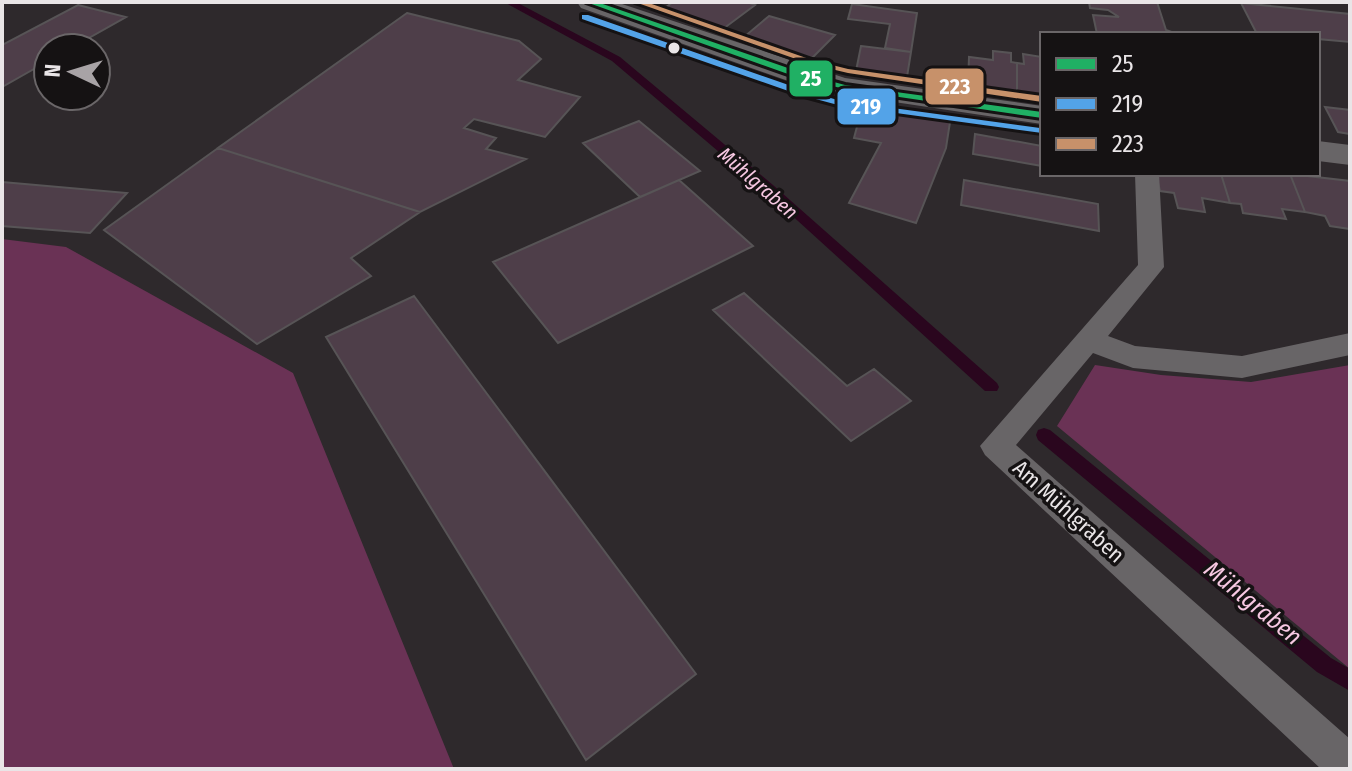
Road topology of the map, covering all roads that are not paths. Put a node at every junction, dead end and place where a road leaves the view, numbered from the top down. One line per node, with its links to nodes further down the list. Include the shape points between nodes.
1 (590, 2): 2 (street, via 805,77)
2 (1040, 115)
3 (1320, 151): 4 (street)
4 (1350, 155)
5 (1147, 176): 6 (lane, Am Mühlgraben, via 1151,267)
6 (1089, 340): 7 (lane, via 1133,357 1242,367); 8 (lane, Am Mühlgraben, via 996,446)
7 (1350, 344)
8 (1350, 767)

